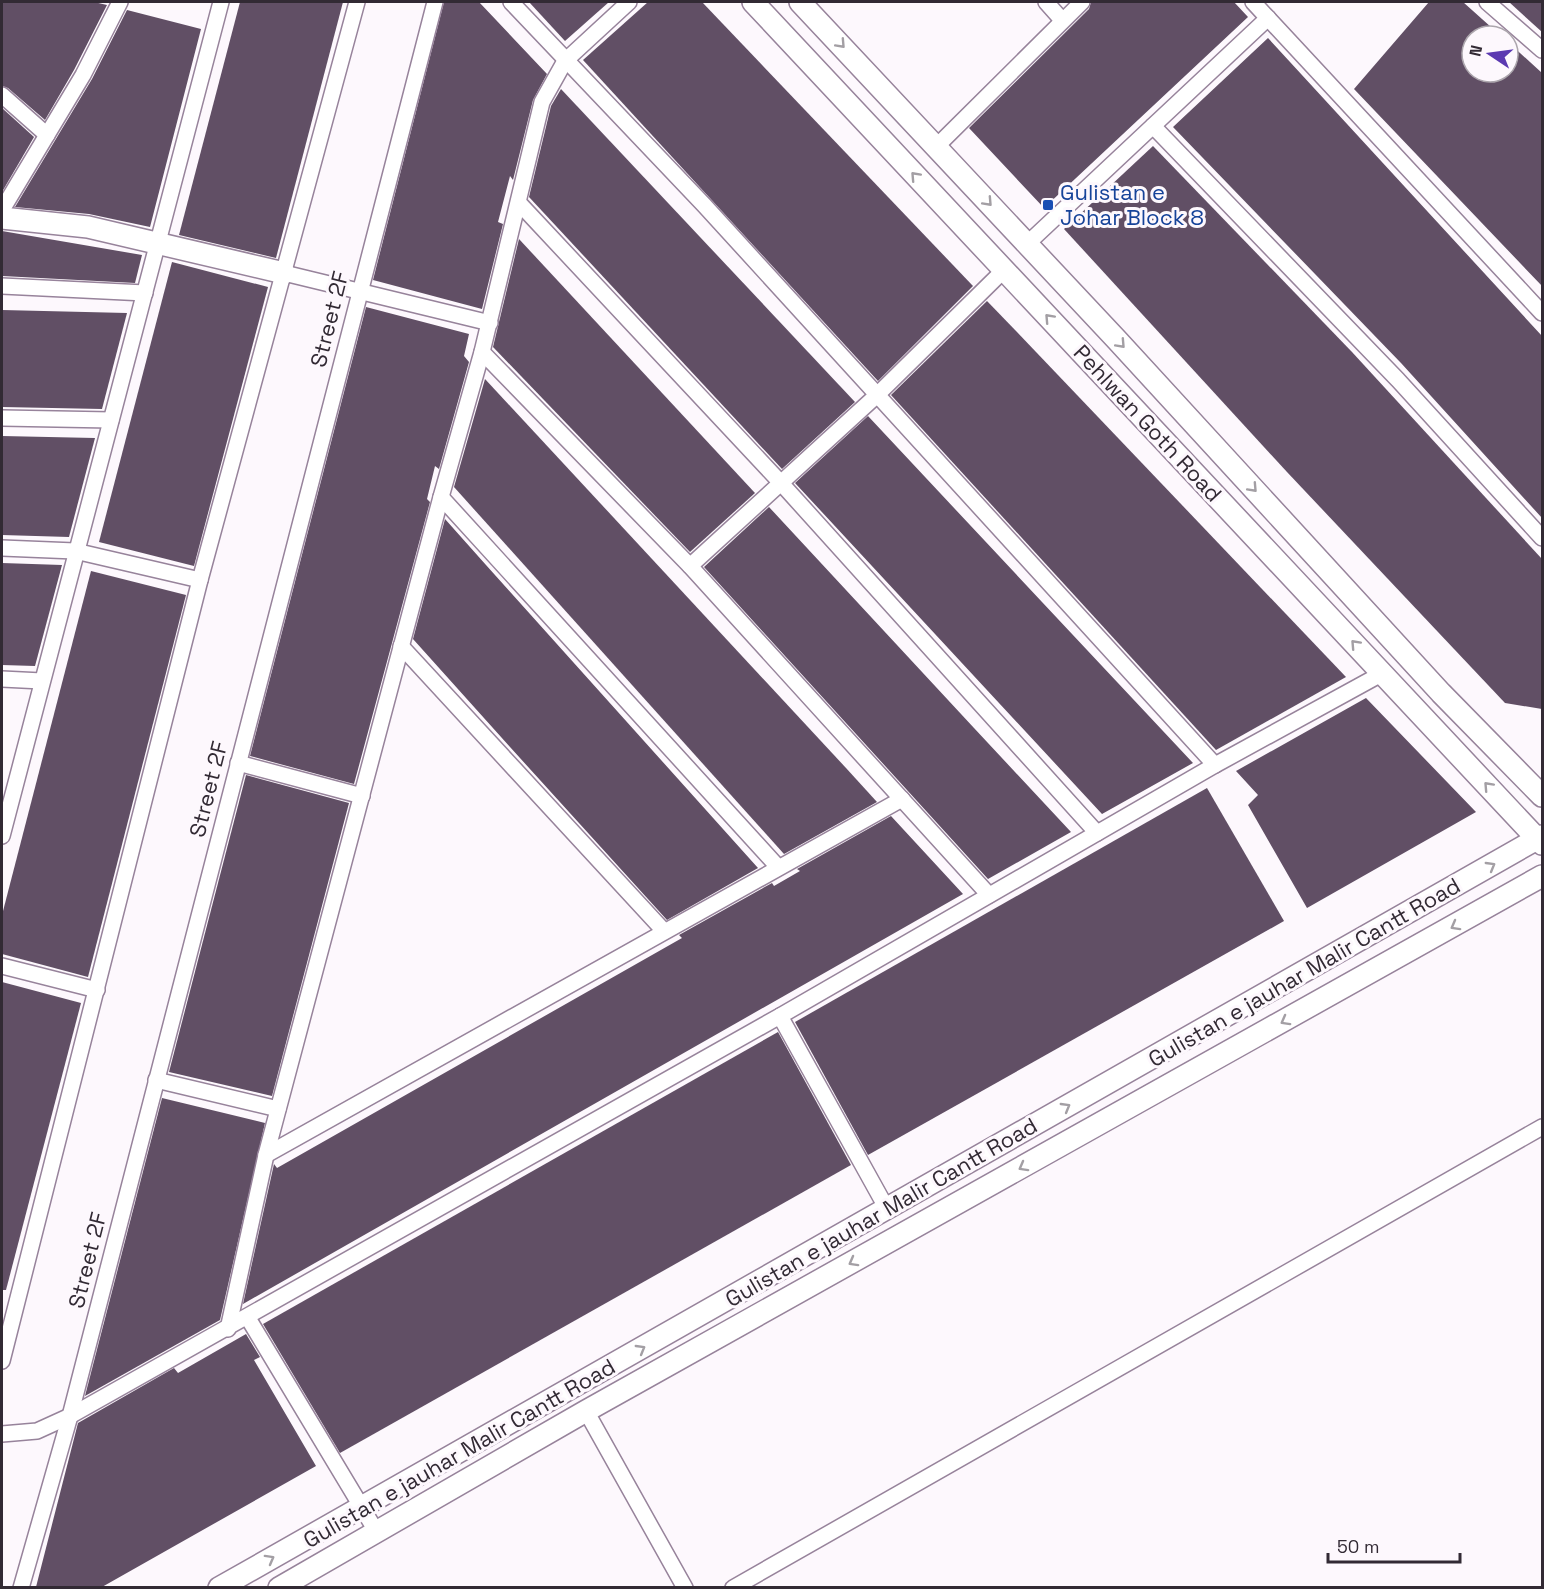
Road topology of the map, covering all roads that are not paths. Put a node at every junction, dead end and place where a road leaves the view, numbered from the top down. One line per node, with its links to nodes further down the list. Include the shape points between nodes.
1 (120, 2): 19 (street)
2 (221, 2): 24 (street)
3 (357, 2): 27 (street)
4 (435, 2): 29 (street, Street 2F)
5 (511, 2): 16 (street)
6 (629, 2): 16 (street)
7 (753, 2): 26 (main road, Pehlwan Goth Road, one-way to 7)
8 (800, 2): 20 (main road, Pehlwan Goth Road, one-way to 20)
9 (1046, 2): 14 (street)
10 (1082, 2): 14 (street)
11 (1253, 2): 13 (street)
12 (1487, 2): 15 (street)
13 (1268, 18): 18 (street); 31 (street)
14 (1062, 20): 20 (street)
15 (1542, 50)
16 (565, 61): 21 (street, via 542,102); 34 (street, via 704,205)
17 (2, 95): 19 (street)
18 (1154, 126): 25 (street); 39 (street, via 1398,380)
19 (47, 135): 22 (street)
20 (936, 147): 25 (main road, Pehlwan Goth Road, one-way to 25)
21 (519, 203): 32 (street); 37 (street)
22 (2, 210)
23 (2, 218): 24 (main road, via 88,227)
24 (159, 244): 27 (main road); 30 (street)
25 (1027, 244): 51 (main road, Pehlwan Goth Road, one-way to 51, via 1441,693)
26 (1004, 270): 34 (street); 45 (main road, Pehlwan Goth Road, one-way to 26)
27 (284, 273): 29 (street); 43 (street)
28 (2, 286): 30 (street)
29 (360, 291): 32 (street); 48 (street, Street 2F)
30 (145, 293): 36 (street)
31 (1542, 313)
32 (490, 323): 33 (street)
33 (482, 352): 38 (street); 42 (street)
34 (876, 396): 37 (street); 49 (street)
35 (2, 418): 36 (street)
36 (111, 420): 41 (street)
37 (781, 483): 42 (street); 53 (street)
38 (441, 497): 44 (street); 56 (street)
39 (1542, 538)
40 (2, 548): 41 (street)
41 (75, 551): 43 (street); 47 (street)
42 (690, 566): 52 (street)
43 (200, 580): 61 (street)
44 (401, 646): 50 (street); 59 (street)
45 (1383, 673): 49 (street); 55 (main road, Pehlwan Goth Road, one-way to 45)
46 (2, 679): 47 (street)
47 (42, 681): 54 (street)
48 (238, 763): 50 (street); 63 (street, Street 2F)
49 (1215, 765): 53 (street)
50 (362, 796): 64 (street)
51 (1542, 796)
52 (902, 799): 56 (street); 58 (street)
53 (1097, 833): 58 (street)
54 (2, 835)
55 (1541, 840): 67 (main road, Gulistan e jauhar Malir Cantt Road, one-way to 55)
56 (778, 867): 59 (street)
57 (1542, 876): 71 (main road, Gulistan e jauhar Malir Cantt Road, one-way to 71)
58 (989, 895): 62 (street)
59 (664, 931): 66 (street)
60 (2, 966): 61 (street)
61 (97, 990): 70 (street)
62 (780, 1016): 67 (street); 68 (street)
63 (156, 1080): 64 (street); 72 (street, Street 2F)
64 (278, 1109): 66 (street)
65 (1542, 1127): 80 (street)
66 (266, 1155): 69 (street)
67 (887, 1209): 74 (main road, Gulistan e jauhar Malir Cantt Road, one-way to 67)
68 (248, 1318): 69 (street); 74 (street)
69 (228, 1329): 72 (street)
70 (2, 1361)
71 (586, 1411): 75 (main road, Gulistan e jauhar Malir Cantt Road); 79 (street)
72 (70, 1416): 73 (street, via 37,1431); 76 (street, Street 2F)
73 (2, 1434)
74 (360, 1509): 75 (street); 77 (main road, Gulistan e jauhar Malir Cantt Road, one-way to 74)
75 (376, 1532): 78 (main road, Gulistan e jauhar Malir Cantt Road)
76 (21, 1587)
77 (219, 1587)
78 (279, 1587)
79 (685, 1587)
80 (733, 1587)

